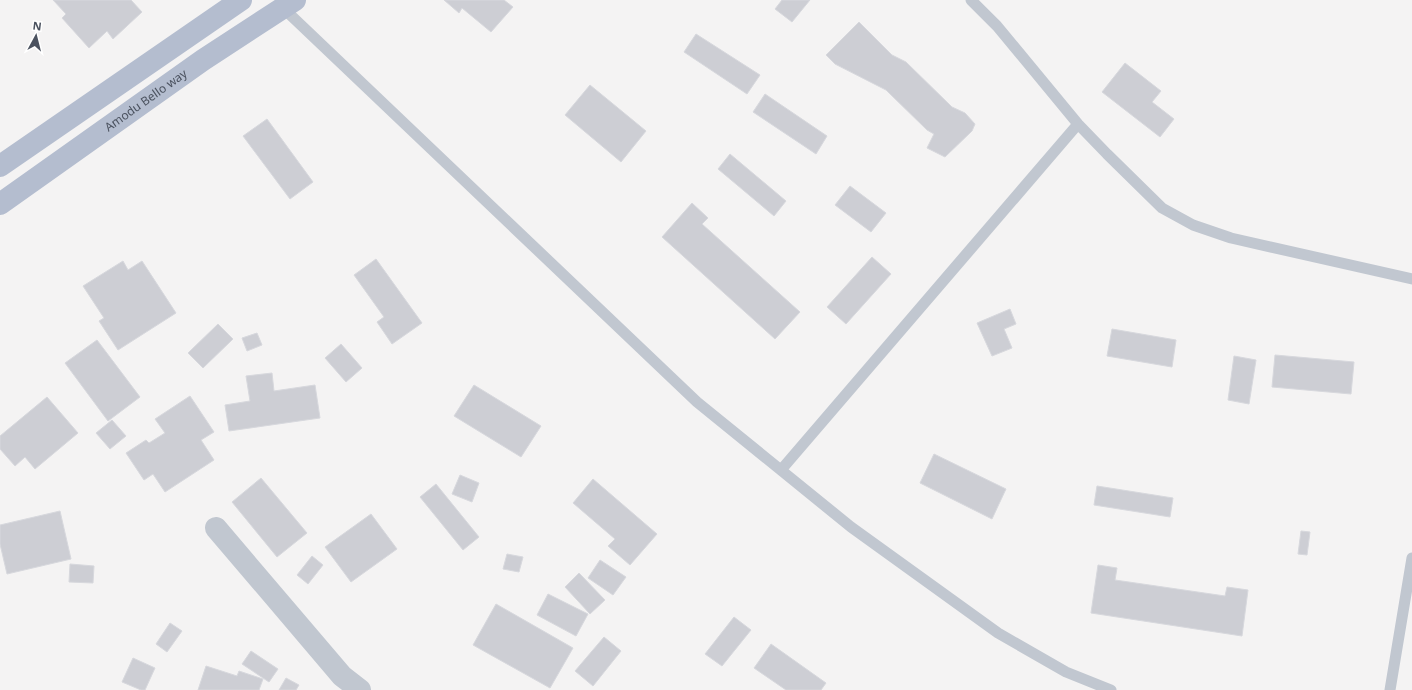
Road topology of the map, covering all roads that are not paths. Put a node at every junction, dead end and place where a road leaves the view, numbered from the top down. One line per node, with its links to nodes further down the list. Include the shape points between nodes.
1 (241, 0): 5 (main road)
2 (971, 0): 4 (lane, via 997,26)
3 (285, 3): 6 (main road, Amodu Bello way); 8 (lane, via 697,402)
4 (1078, 124): 7 (lane, via 1162,208 1193,225 1231,238); 8 (lane)
5 (0, 166)
6 (0, 204)
7 (1412, 279)
8 (781, 470): 13 (lane, via 851,527 998,633 1066,672)
9 (216, 528): 11 (street)
10 (1412, 558): 14 (lane)
11 (339, 683): 12 (street)
12 (360, 690)
13 (1111, 690)
14 (1390, 690)

